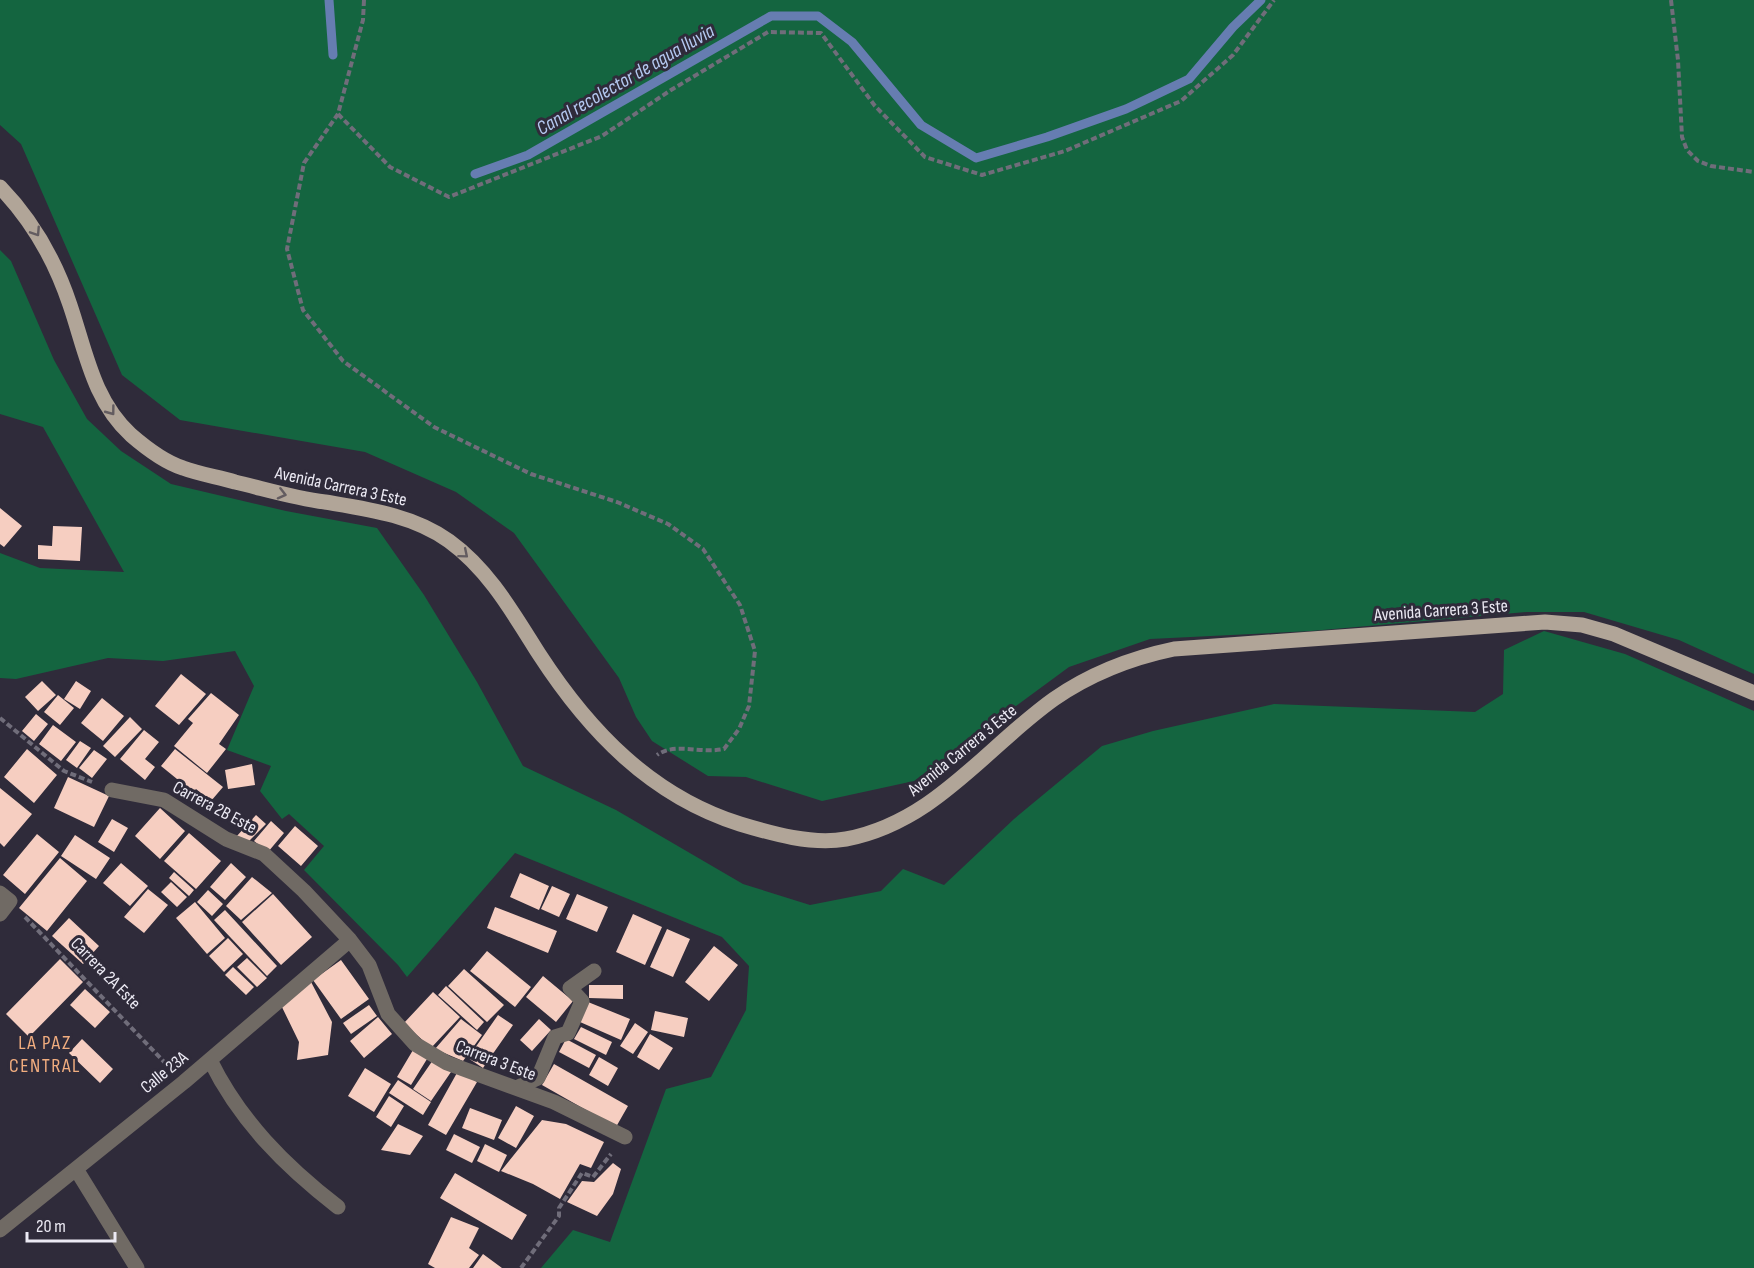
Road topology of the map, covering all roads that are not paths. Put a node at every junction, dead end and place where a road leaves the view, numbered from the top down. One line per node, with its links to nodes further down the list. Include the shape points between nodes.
1 (0, 187): 2 (main road, Avenida Carrera 3 Este, one-way to 2, via 22,211 50,253 95,384 108,410 130,433 180,468 301,499 379,511 409,520 446,539 476,564 496,588 585,717 636,770 666,792 727,820 801,838 844,839 877,831 932,803 1055,699 1095,675 1138,657 1214,644 1545,622 1582,625 1632,641)
2 (1754, 693)
3 (112, 790): 4 (street, Carrera 2B Este, via 164,800 226,839)
4 (264, 854): 7 (street, Carrera 3 Este)
5 (5, 897): 6 (street)
6 (0, 914)
7 (350, 940): 9 (street, Calle 23A); 10 (street, Carrera 3 Este, via 369,965 388,1014 415,1044 447,1064)
8 (594, 971): 10 (street, via 570,988 582,1001 568,1033 555,1037 538,1078)
9 (210, 1060): 12 (street, Calle 23A); 13 (street, via 223,1087 257,1134 297,1175)
10 (516, 1088): 11 (street, Carrera 3 Este)
11 (625, 1137)
12 (76, 1169): 14 (street, Calle 23A); 15 (street)
13 (338, 1207)
14 (0, 1230)
15 (137, 1268)

